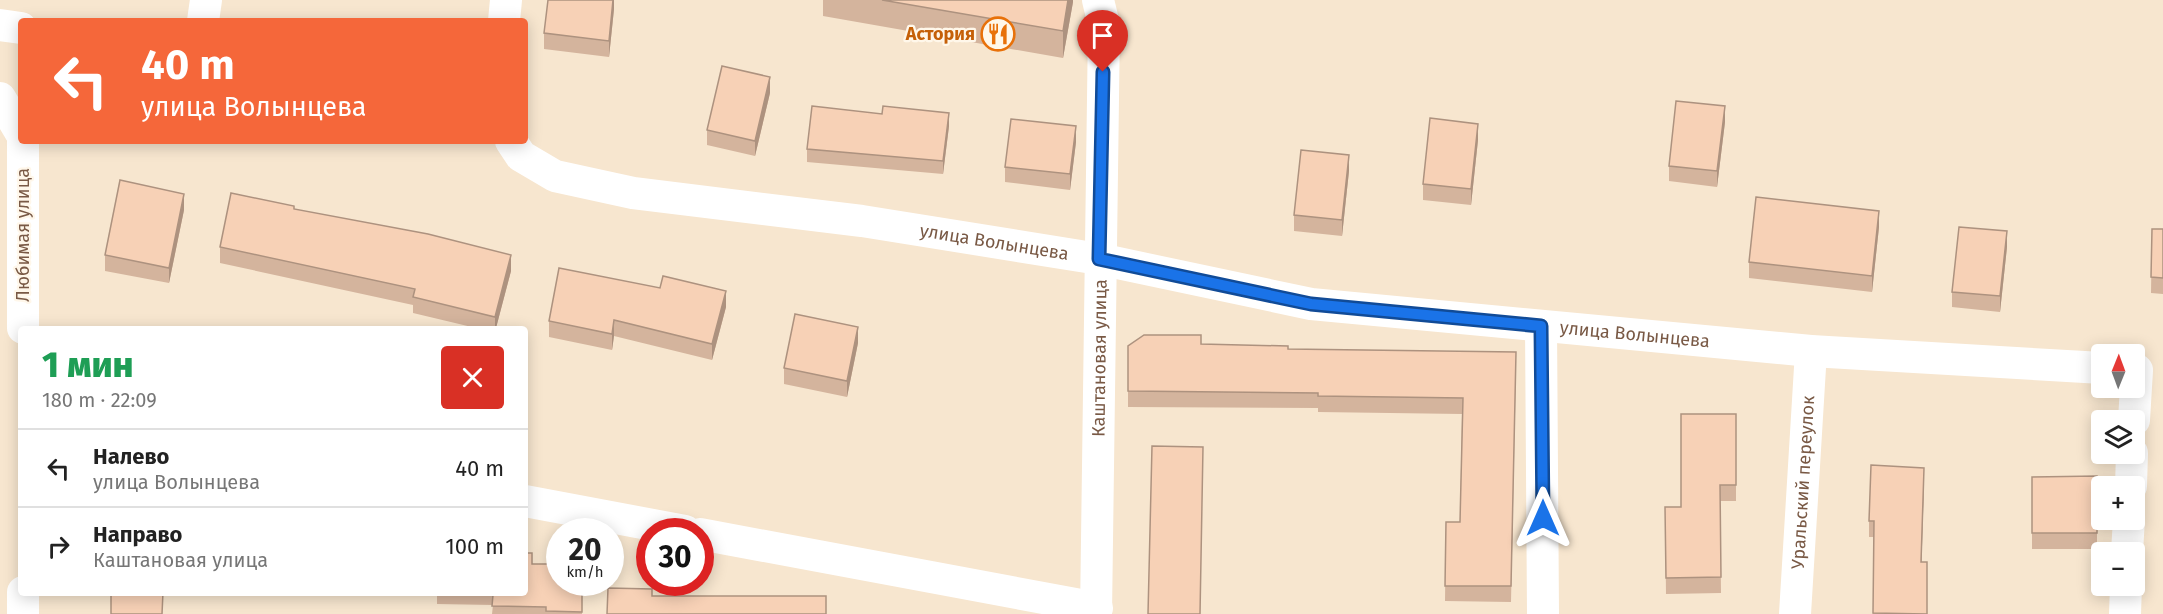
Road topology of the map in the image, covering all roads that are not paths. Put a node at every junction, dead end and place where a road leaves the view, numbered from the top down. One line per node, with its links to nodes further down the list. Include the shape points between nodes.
1 (206, 0): 4 (street)
2 (506, 0): 5 (street)
3 (1098, 0): 12 (street, Каштановая улица, via 1104,25)
4 (203, 18)
5 (504, 18)
6 (0, 25): 7 (street)
7 (18, 28)
8 (0, 98): 9 (street)
9 (18, 128)
10 (23, 144): 13 (street, Любимая улица)
11 (513, 144): 12 (street, улица Волынцева, via 521,156 555,176 633,193 862,221)
12 (1099, 259): 14 (street, улица Волынцева, via 1311,304); 22 (street, Каштановая улица)
13 (23, 326)
14 (1541, 326): 15 (street, улица Волынцева); 24 (street)
15 (1811, 351): 16 (street, улица Волынцева); 25 (street, Уральский переулок)
16 (2091, 367)
17 (528, 502): 18 (street)
18 (636, 522)
19 (714, 537): 22 (street)
20 (23, 596): 23 (street)
21 (2126, 596): 26 (street)
22 (1097, 611)
23 (23, 614)
24 (1543, 614)
25 (1795, 614)
26 (2125, 614)

